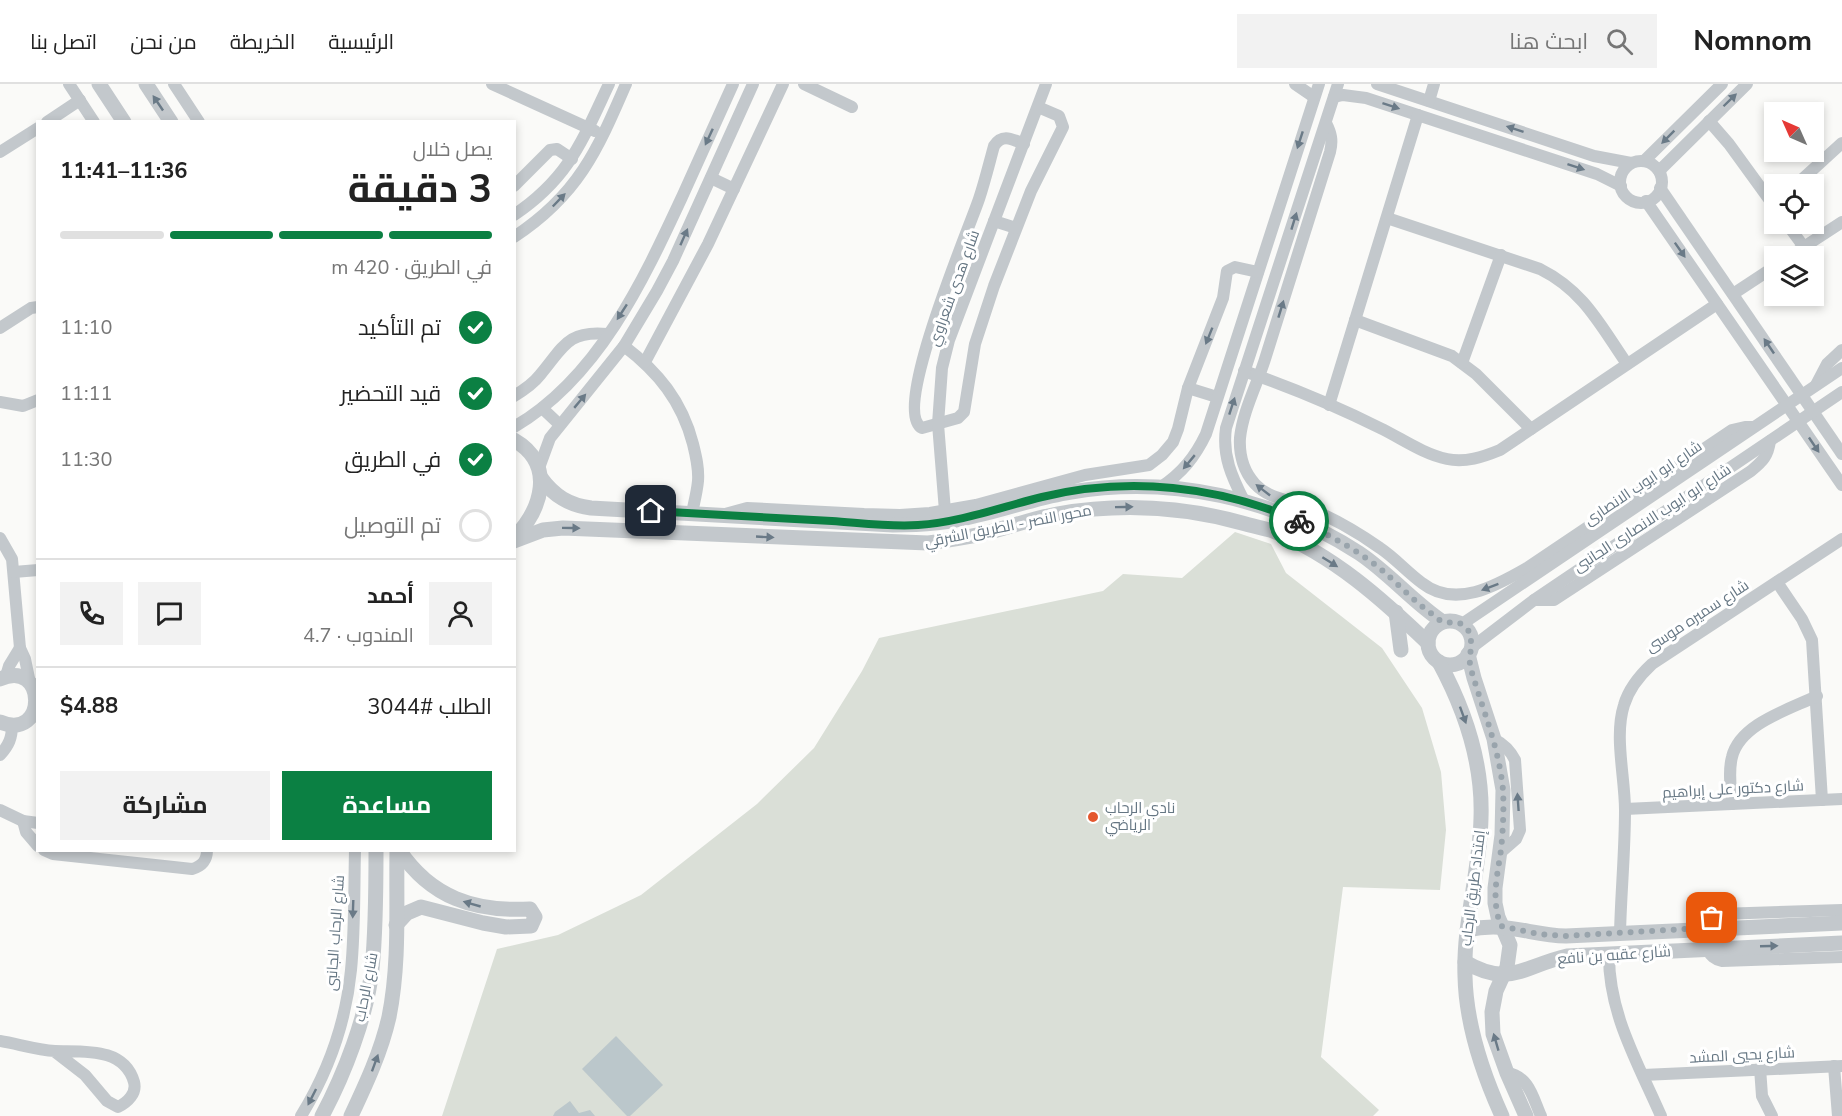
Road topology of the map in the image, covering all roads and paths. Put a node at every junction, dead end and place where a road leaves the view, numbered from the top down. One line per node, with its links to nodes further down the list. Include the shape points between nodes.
1 (69, 84): 22 (street)
2 (99, 84): 29 (street)
3 (146, 84): 30 (street, one-way to 3)
4 (174, 84): 31 (street)
5 (492, 84): 34 (street)
6 (609, 84): 34 (street)
7 (626, 84): 36 (street)
8 (733, 84): 69 (street, one-way to 69, via 652,260)
9 (753, 84): 44 (street)
10 (783, 84): 48 (street)
11 (804, 84): 25 (street)
12 (1046, 84): 24 (street, شارع هدى شعراوي)
13 (1295, 84): 20 (street)
14 (1318, 84): 20 (street)
15 (1338, 84): 21 (street)
16 (1377, 84): 23 (street)
17 (1434, 84): 23 (street)
18 (1722, 84): 41 (street, one-way to 41)
19 (1747, 84): 32 (street, one-way to 19)
20 (1314, 97): 59 (street, one-way to 59)
21 (1334, 97): 26 (street, one-way to 26, via 1354,95); 33 (street)
22 (80, 100): 27 (street); 28 (street)
23 (1429, 101): 41 (street, one-way to 23, via 1594,156)
24 (1038, 106): 38 (street, شارع هدى شعراوي); 55 (street, via 1059,116 1063,128)
25 (852, 107)
26 (1418, 116): 46 (street, one-way to 46, via 1597,174); 52 (street)
27 (50, 120)
28 (93, 120)
29 (123, 120)
30 (170, 120)
31 (198, 120)
32 (1709, 121): 42 (street); 49 (street)
33 (1326, 123): 70 (street, one-way to 33); 78 (street, one-way to 33, via 1330,152 1331,133)
34 (589, 128): 36 (street); 40 (street)
35 (36, 129): 39 (street)
36 (604, 135): 56 (street, one-way to 36, via 565,195 592,159)
37 (1842, 143): 43 (street)
38 (1024, 144): 53 (street, شارع هدى شعراوي); 61 (street, via 1004,138 994,146 979,199)
39 (0, 152)
40 (572, 159): 45 (street, via 557,149 550,150); 51 (street, via 545,191)
41 (1637, 162): 42 (street, via 1655,166); 46 (street, via 1622,173)
42 (1659, 171): 47 (street)
43 (1808, 174)
44 (711, 178): 48 (street); 71 (street, one-way to 44, via 673,261)
45 (516, 184)
46 (1621, 186): 50 (street, via 1628,198)
47 (1660, 188): 50 (street); 63 (street)
48 (734, 189): 73 (street)
49 (1764, 192)
50 (1646, 201): 64 (street, one-way to 64)
51 (516, 214)
52 (1387, 218): 58 (street); 66 (street)
53 (994, 220): 55 (street); 62 (street, شارع هدى شعراوي)
54 (1842, 222): 57 (street)
55 (1017, 228): 93 (street, via 975,344 966,408 958,418)
56 (516, 235)
57 (1806, 246)
58 (1501, 255): 74 (street); 75 (street, via 1540,268 1569,286 1581,297)
59 (1258, 272): 68 (street); 80 (street, one-way to 80, via 1235,267 1227,271 1221,306)
60 (1764, 274): 63 (street)
61 (948, 280): 62 (street); 93 (street, via 928,339 916,402 918,426)
62 (968, 287): 93 (street, شارع هدى شعراوي, via 942,368)
63 (1733, 294): 83 (street, one-way to 63)
64 (1717, 304): 75 (street); 88 (street)
65 (36, 307): 67 (street)
66 (1355, 320): 74 (street, via 1440,350); 87 (street)
67 (0, 328)
68 (1239, 331): 70 (street); 84 (street)
69 (607, 334): 82 (street, via 588,333 568,341 539,376); 89 (street, via 569,382)
70 (1256, 334): 77 (street)
71 (624, 346): 73 (street); 94 (street, one-way to 71)
72 (1842, 350): 79 (street, via 1827,363)
73 (645, 363): 107 (street, via 664,382 689,429 698,462)
74 (1462, 363): 97 (street)
75 (1627, 364): 97 (street)
76 (1842, 368): 79 (street, شارع ابو ايوب الانصارى)
77 (1244, 371): 78 (street); 96 (street, one-way to 77)
78 (1260, 377): 87 (street); 116 (street, one-way to 78, via 1474,593 1437,592 1387,552 1328,516 1261,490 1247,472 1240,450 1243,424)
79 (1816, 386): 83 (street, شارع ابو ايوب الانصارى)
80 (1188, 388): 84 (street); 103 (street, via 1173,442 1149,465 1084,475)
81 (1842, 392): 90 (street)
82 (516, 394)
83 (1802, 394): 88 (street, شارع ابو ايوب الانصارى); 90 (street)
84 (1218, 397): 92 (street)
85 (36, 401): 86 (street, via 23,406)
86 (0, 402)
87 (1329, 405): 97 (street, via 1428,453 1460,461 1500,450)
88 (1787, 405): 91 (street); 116 (street, شارع ابو ايوب الانصارى)
89 (542, 408): 94 (street); 95 (street)
90 (1813, 412): 91 (street); 99 (street)
91 (1798, 422): 101 (street, one-way to 101); 124 (street, via 1534,600)
92 (1209, 423): 96 (street, via 1220,430); 102 (street, one-way to 102, via 1199,450 1188,465)
93 (938, 424): 105 (street, شارع هدى شعراوي)
94 (560, 425): 100 (street, via 545,447)
95 (516, 426)
96 (1226, 428): 104 (street, via 1227,462)
97 (1531, 429)
98 (516, 441): 100 (street, محور النصر - الطريق الشرقي, via 528,450)
99 (1842, 454)
100 (540, 473): 106 (street, محور النصر - الطريق الشرقي, via 557,496 579,507); 110 (street, via 539,497 532,516)
101 (1842, 485)
102 (1161, 487): 103 (street, محور النصر - الطريق الشرقي); 104 (street, محور النصر - الطريق الشرقي)
103 (1056, 489): 105 (street); 108 (street, محور النصر - الطريق الشرقي, via 975,516 917,525)
104 (1244, 501): 119 (street, محور النصر - الطريق الشرقي, via 1338,540 1382,570)
105 (945, 511): 108 (street, via 900,515 747,508)
106 (671, 512): 107 (street, محور النصر - الطريق الشرقي); 109 (street)
107 (692, 513): 108 (street, محور النصر - الطريق الشرقي)
108 (722, 515)
109 (669, 532): 112 (street, محور النصر - الطريق الشرقي, one-way to 109, via 563,528); 118 (street, محور النصر - الطريق الشرقي, one-way to 118, via 928,543 1086,510 1137,507 1187,511 1272,531 1329,561)
110 (516, 537)
111 (0, 538): 115 (street, via 12,559)
112 (516, 539)
113 (1842, 539): 117 (street, شارع سميره موسى)
114 (36, 570): 115 (street)
115 (14, 572): 122 (street)
116 (1530, 572): 120 (street, شارع ابو ايوب الانصارى)
117 (1777, 582): 128 (street, via 1812,640); 135 (street, شارع سميره موسى, via 1652,664 1630,690 1621,721)
118 (1396, 612): 121 (street, محور النصر - الطريق الشرقي); 123 (street)
119 (1443, 622): 120 (street); 121 (street, via 1432,630)
120 (1462, 624): 124 (street, via 1470,635)
121 (1428, 643): 125 (street)
122 (20, 648): 126 (street); 127 (street)
123 (1401, 650)
124 (1470, 651): 125 (street, via 1458,663); 149 (street, إمتداد طريق الرحاب, one-way to 124, via 1495,888 1503,790 1494,739 1474,678)
125 (1438, 662): 151 (street, إمتداد طريق الرحاب, one-way to 151, via 1463,711 1479,777 1481,818)
126 (3, 677): 127 (street, via 19,676)
127 (33, 685): 129 (street)
128 (1816, 696): 133 (street); 134 (street, via 1755,726 1741,739 1731,758)
129 (35, 713): 130 (street, via 28,720)
130 (6, 723): 131 (street, via 12,736)
131 (0, 755)
132 (1842, 799): 133 (street, شارع دكتور على إبراهيم)
133 (1822, 800): 134 (street, شارع دكتور على إبراهيم)
134 (1732, 804): 135 (street, شارع دكتور على إبراهيم)
135 (1625, 809): 152 (street, شارع سميره موسى)
136 (0, 810): 137 (street)
137 (23, 820): 138 (street); 139 (street, via 26,832)
138 (36, 823)
139 (36, 844)
140 (49, 852): 141 (street, via 192,869 204,862)
141 (207, 852)
142 (355, 852): 167 (street, شارع الرحاب الجانبى, one-way to 167, via 351,970 344,1014 330,1058)
143 (376, 852): 168 (street, شارع الرحاب, via 372,972 347,1063)
144 (398, 852): 148 (street, شارع الرحاب)
145 (400, 852): 148 (street, one-way to 145, via 407,913 421,907 506,927 531,926 535,917 530,909 488,909 453,898 427,882)
146 (1842, 909): 150 (street, via 1719,914)
147 (1842, 923): 150 (street, شارع عقبه بن نافع)
148 (396, 925): 169 (street, شارع الرحاب, one-way to 148, via 371,1073 388,1017 396,963)
149 (1501, 926): 151 (street, شارع عقبه بن نافع); 153 (street, شارع عقبه بن نافع); 160 (street, إمتداد طريق الرحاب, via 1510,945)
150 (1702, 928): 152 (street, شارع عقبه بن نافع)
151 (1467, 930): 159 (street, إمتداد طريق الرحاب)
152 (1620, 933): 153 (street, شارع عقبه بن نافع)
153 (1566, 936): 157 (street)
154 (1842, 943): 155 (street, شارع عقبه بن نافع, one-way to 154)
155 (1707, 949): 156 (street, شارع عقبه بن نافع); 158 (street, via 1715,960 1722,961)
156 (1609, 953): 157 (street, شارع عقبه بن نافع); 166 (street, via 1614,1005)
157 (1567, 956): 160 (street, شارع عقبه بن نافع)
158 (1842, 957)
159 (1465, 962): 160 (street); 170 (street, إمتداد طريق الرحاب, via 1467,1003 1478,1057)
160 (1502, 976): 165 (street, إمتداد طريق الرحاب, one-way to 160, via 1493,1034 1492,1012)
161 (0, 1041): 162 (street)
162 (54, 1051): 162 (street, via 85,1075 107,1101 118,1107 130,1098 135,1085 120,1060 106,1054)
163 (1838, 1066): 164 (street, شارع يحيي المشد); 175 (street)
164 (1760, 1068): 166 (street, شارع يحيي المشد); 174 (street, via 1762,1096)
165 (1507, 1073): 171 (street, إمتداد طريق الرحاب); 172 (street, via 1527,1083)
166 (1643, 1075): 173 (street)
167 (301, 1116)
168 (322, 1116)
169 (351, 1116)
170 (1502, 1116)
171 (1526, 1116)
172 (1541, 1116)
173 (1661, 1116)
174 (1772, 1116)
175 (1838, 1116)

